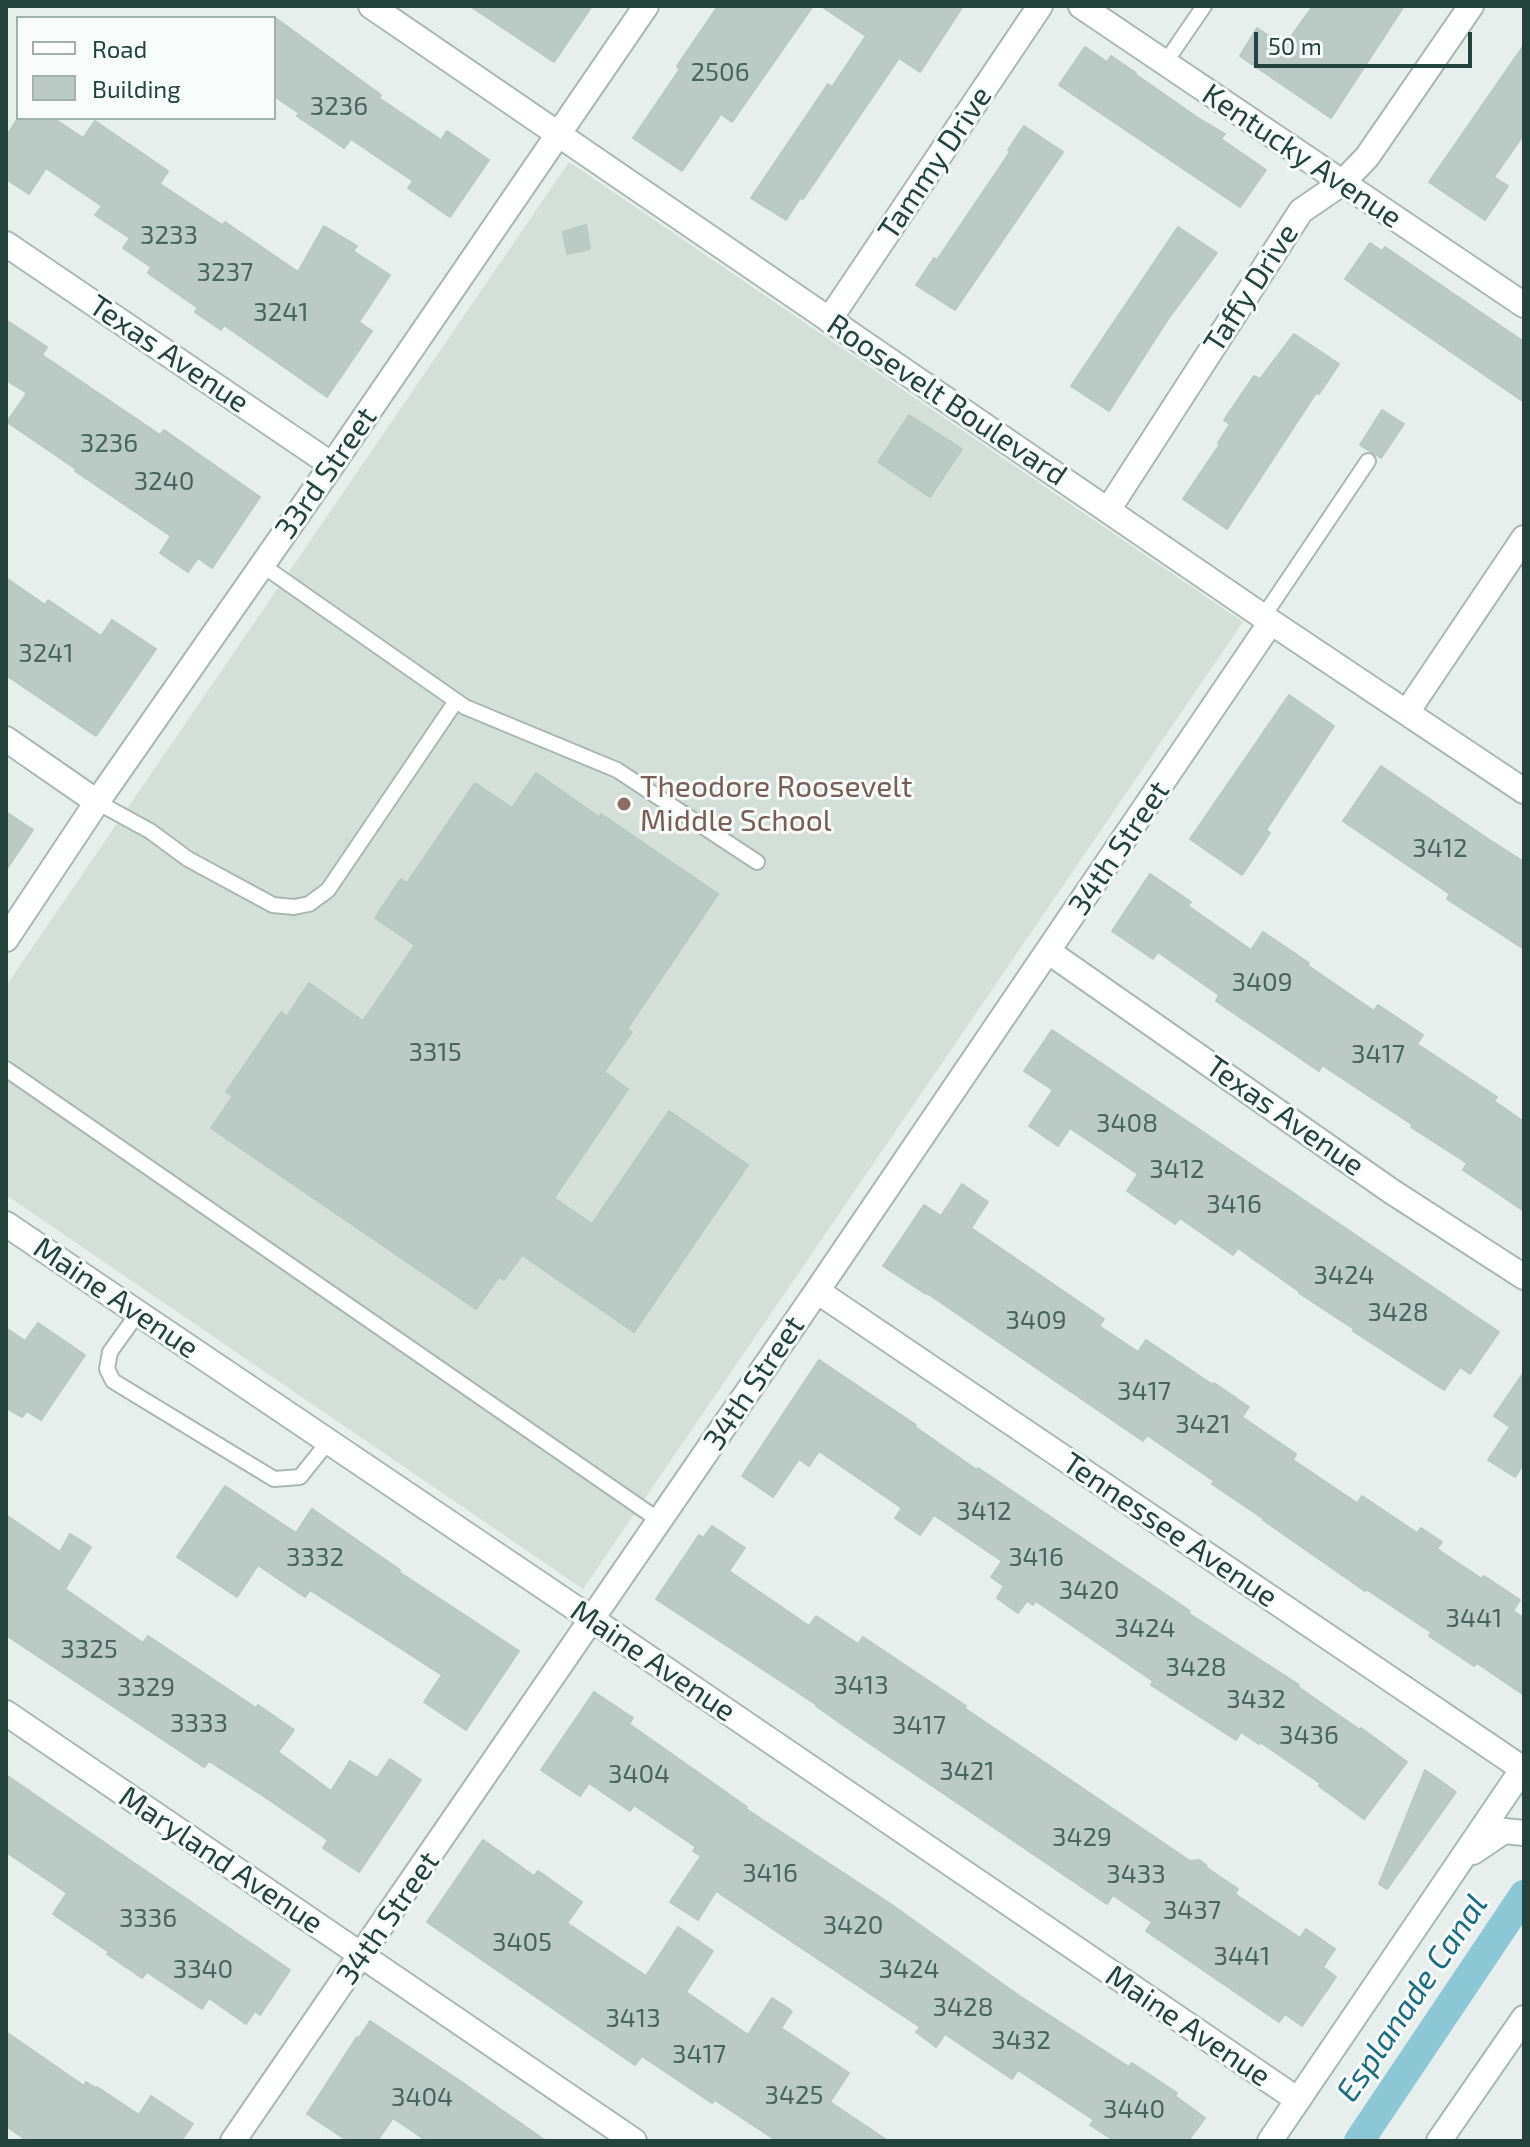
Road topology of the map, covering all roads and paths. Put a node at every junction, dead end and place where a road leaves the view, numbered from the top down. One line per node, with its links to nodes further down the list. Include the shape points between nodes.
1 (371, 6): 8 (street, Roosevelt Boulevard)
2 (646, 6): 8 (street, 33rd Street)
3 (1040, 6): 12 (street, Tammy Drive)
4 (1081, 6): 7 (street, Kentucky Avenue)
5 (1204, 6): 7 (lane)
6 (1471, 6): 9 (street, Taffy Drive, via 1367,157)
7 (1165, 63): 9 (street, Kentucky Avenue)
8 (559, 134): 12 (street, Roosevelt Boulevard); 14 (street, 33rd Street)
9 (1342, 183): 11 (street, Kentucky Avenue); 15 (street, Taffy Drive, via 1301,211)
10 (6, 244): 14 (street, Texas Avenue)
11 (1524, 305)
12 (829, 320): 15 (street, Roosevelt Boulevard)
13 (1368, 461): 18 (lane)
14 (332, 465): 17 (street, 33rd Street)
15 (1108, 510): 18 (street, Roosevelt Boulevard)
16 (1524, 538): 20 (street)
17 (262, 565): 19 (lane); 23 (street, 33rd Street)
18 (1267, 620): 20 (street, Roosevelt Boulevard); 26 (street, 34th Street)
19 (456, 701): 23 (lane, via 328,890 309,904 273,905); 24 (lane, via 617,770)
20 (1407, 712): 22 (street, Roosevelt Boulevard)
21 (6, 739): 23 (street)
22 (1524, 791)
23 (97, 802): 25 (street, 33rd Street)
24 (757, 862)
25 (6, 939)
26 (1049, 952): 29 (street, Texas Avenue, via 1391,1191); 30 (street, 34th Street)
27 (6, 1069): 33 (lane)
28 (6, 1224): 31 (street, Maine Avenue)
29 (1524, 1277)
30 (817, 1291): 33 (street, 34th Street); 36 (street, Tennessee Avenue)
31 (138, 1313): 32 (street, Maine Avenue); 32 (lane, via 110,1352 107,1369 113,1381 274,1479 300,1477)
32 (328, 1442): 34 (street, Maine Avenue)
33 (660, 1521): 34 (street, 34th Street)
34 (593, 1620): 39 (street, 34th Street); 41 (street, Maine Avenue)
35 (6, 1713): 39 (street, Maryland Avenue)
36 (1524, 1768): 38 (street)
37 (1524, 1833): 38 (street, via 1504,1831)
38 (1462, 1859): 41 (street)
39 (362, 1955): 42 (street, 34th Street); 43 (street, Maryland Avenue)
40 (1524, 2018): 45 (street)
41 (1298, 2100): 44 (street)
42 (233, 2141)
43 (634, 2141)
44 (1270, 2141)
45 (1439, 2141)

